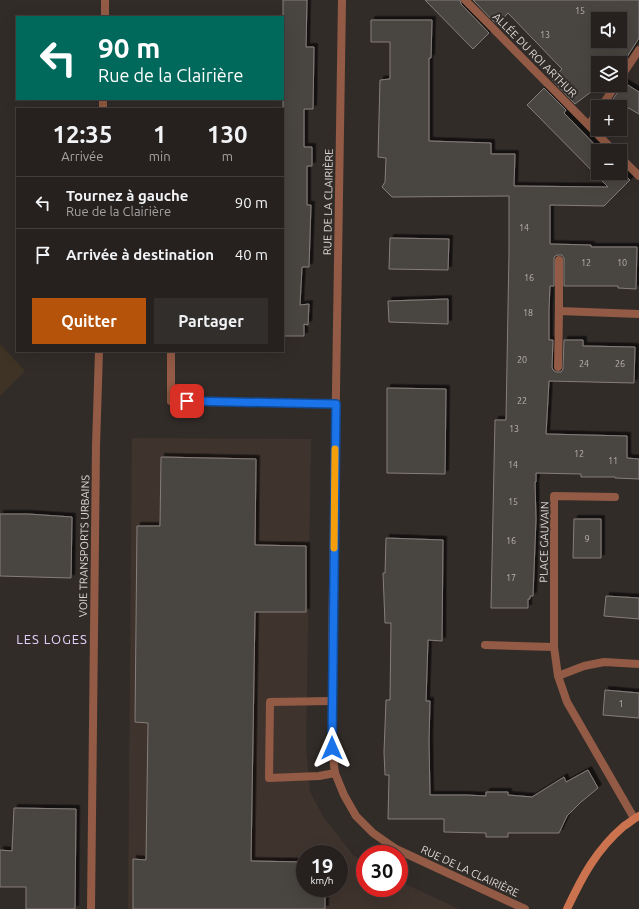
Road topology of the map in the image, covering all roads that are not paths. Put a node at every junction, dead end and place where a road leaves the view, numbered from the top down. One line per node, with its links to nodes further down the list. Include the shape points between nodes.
1 (105, 0): 4 (street)
2 (342, 0): 18 (street, RUE DE LA CLAIRIÈRE)
3 (465, 0): 8 (street, ALLÉE DU ROI ARTHUR)
4 (105, 16)
5 (639, 50): 6 (street)
6 (627, 68)
7 (591, 122): 8 (street)
8 (589, 125): 9 (street, ALLÉE DU ROI ARTHUR)
9 (607, 144)
10 (627, 164): 11 (street)
11 (639, 176)
12 (559, 260): 13 (street)
13 (559, 311): 14 (street); 17 (street)
14 (639, 314)
15 (98, 352): 27 (street, VOIE TRANSPORTS URBAINS)
16 (171, 352): 18 (street, via 171,401)
17 (558, 367)
18 (336, 404): 24 (street, RUE DE LA CLAIRIÈRE)
19 (615, 497): 21 (street, PLACE GAUVAIN, via 554,496)
20 (485, 645): 21 (street)
21 (554, 647): 23 (street, PLACE GAUVAIN)
22 (639, 664): 23 (street, via 604,662)
23 (558, 676): 26 (street, PLACE GAUVAIN, via 567,702)
24 (332, 701): 25 (street, RUE DE LA CLAIRIÈRE); 25 (street, via 270,702 269,778)
25 (335, 773): 28 (street, RUE DE LA CLAIRIÈRE, via 356,816 373,833 396,849)
26 (637, 817): 29 (main road, via 616,833 599,851)
27 (91, 909)
28 (525, 909)
29 (567, 909)

